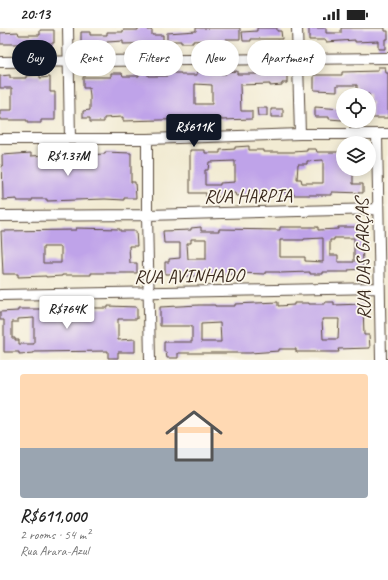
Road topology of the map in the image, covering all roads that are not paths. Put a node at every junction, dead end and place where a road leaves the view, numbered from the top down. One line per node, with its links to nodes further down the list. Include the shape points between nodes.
1 (68, 28): 3 (street)
2 (297, 28): 4 (street)
3 (68, 40)
4 (297, 40)
5 (388, 58): 7 (street)
6 (247, 59): 9 (street)
7 (326, 59)
8 (65, 61): 10 (street)
9 (116, 61)
10 (0, 62)
11 (69, 76): 16 (street)
12 (298, 76): 13 (street)
13 (300, 134): 14 (street); 18 (street)
14 (377, 134): 15 (street); 19 (street, RUA DAS GARÇAS)
15 (388, 134)
16 (70, 138): 17 (street); 18 (street)
17 (0, 139)
18 (147, 139): 20 (street)
19 (378, 209): 20 (street, RUA HARPIA); 22 (street, RUA DAS GARÇAS)
20 (147, 215): 21 (street, RUA HARPIA); 23 (street)
21 (0, 216)
22 (379, 288): 23 (street, RUA AVINHADO); 26 (street, RUA DAS GARÇAS)
23 (149, 293): 24 (street, RUA AVINHADO); 25 (street)
24 (0, 295)
25 (150, 360)
26 (381, 360)

